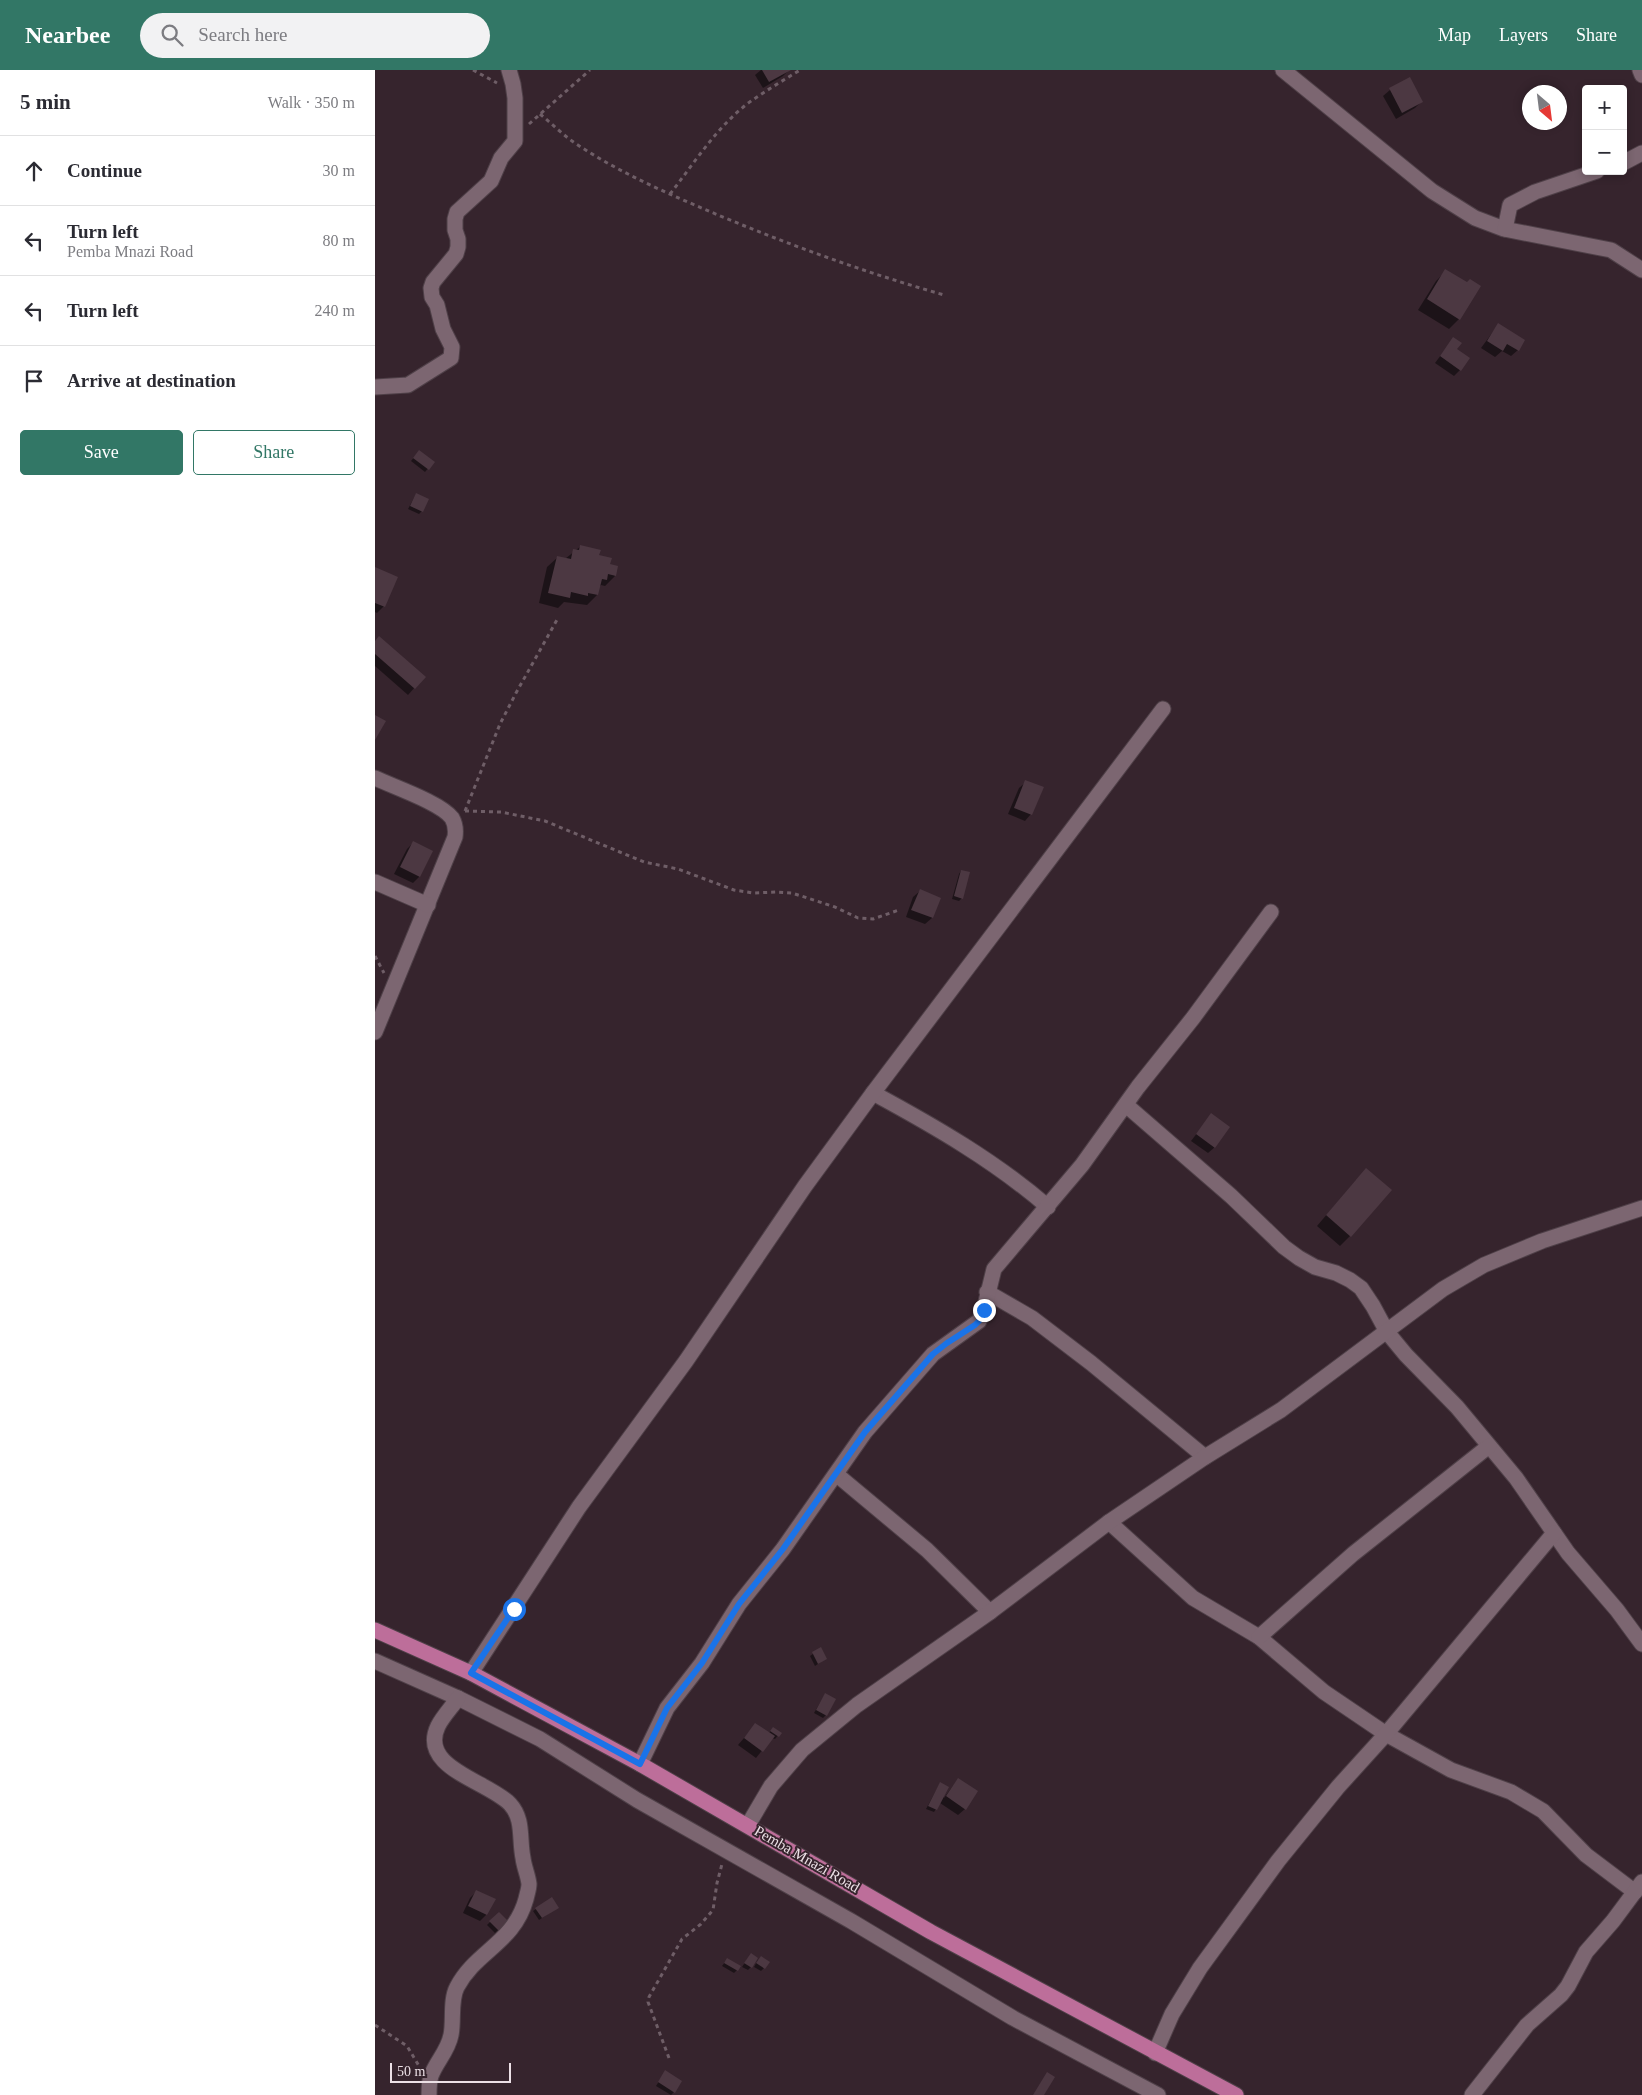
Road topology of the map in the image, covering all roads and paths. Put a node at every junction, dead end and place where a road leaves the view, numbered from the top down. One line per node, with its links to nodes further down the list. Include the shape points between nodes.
1 (473, 70): 8 (path)
2 (509, 70): 8 (street)
3 (590, 70): 9 (path)
4 (800, 70): 14 (path, via 750,102 730,120)
5 (1283, 70): 15 (street, via 1431,191 1475,218)
6 (1640, 70): 7 (street)
7 (1642, 75)
8 (515, 92): 10 (street)
9 (540, 114): 10 (path); 14 (path, via 572,141)
10 (515, 135): 18 (street, via 515,141 501,158 491,181 457,212 456,254 431,288 452,347 451,358 408,385)
11 (1642, 153): 12 (street)
12 (1627, 161)
13 (1585, 175): 15 (street, via 1535,192 1510,205)
14 (670, 194): 17 (path, via 836,261)
15 (1505, 229): 16 (street, via 1611,250)
16 (1642, 270)
17 (944, 295)
18 (375, 387)
19 (558, 618): 22 (path, via 500,724)
20 (1163, 709): 29 (street)
21 (375, 778): 23 (street, via 439,807)
22 (465, 811): 23 (path); 26 (path, via 501,812 545,821 644,862 678,869 734,890 792,893 835,906 858,918 873,919)
23 (456, 826): 25 (street, via 455,837)
24 (375, 882): 25 (street)
25 (428, 905): 28 (street)
26 (899, 910)
27 (1271, 912): 30 (street)
28 (375, 1032)
29 (873, 1093): 31 (street, via 999,1168); 45 (street, via 805,1186 686,1361 579,1507)
30 (1126, 1105): 31 (street); 34 (street, via 1299,1258 1361,1288)
31 (1048, 1206): 33 (street, via 994,1269)
32 (1642, 1208): 34 (street, via 1542,1241 1484,1265 1443,1289)
33 (987, 1292): 36 (street, via 1033,1318); 37 (street, via 979,1321 933,1354 865,1432)
34 (1387, 1332): 35 (street); 36 (street, via 1281,1410)
35 (1489, 1446): 39 (street); 42 (street, via 1353,1554)
36 (1205, 1457): 38 (street)
37 (836, 1474): 40 (street, via 927,1550); 48 (street, via 739,1604 702,1663 667,1708)
38 (1109, 1522): 40 (street); 42 (street, via 1193,1598)
39 (1555, 1533): 43 (street); 47 (street)
40 (990, 1612): 49 (street, via 857,1705 802,1750 771,1786)
41 (375, 1630): 45 (main road, Pemba Mnazi Road)
42 (1259, 1636): 47 (street, via 1324,1692)
43 (1642, 1644)
44 (375, 1661): 46 (street)
45 (471, 1673): 48 (main road, Pemba Mnazi Road)
46 (458, 1698): 50 (street, via 540,1739 637,1800); 55 (street, via 438,1726 435,1749 452,1768 481,1783 509,1803 517,1814 529,1886 514,1927 462,1978 455,1989 451,2035 447,2050 431,2076)
47 (1386, 1734): 51 (street, via 1451,1770 1511,1792 1543,1811 1585,1855); 53 (street, via 1326,1802 1229,1927 1172,2014)
48 (640, 1764): 49 (main road, Pemba Mnazi Road)
49 (749, 1825): 53 (main road, Pemba Mnazi Road, via 931,1932)
50 (729, 1852): 54 (path, via 719,1872 713,1910 678,1946 649,1998); 56 (street, via 1013,2018)
51 (1638, 1887): 58 (street, via 1586,1952 1561,1995 1527,2025)
52 (375, 2025): 55 (path, via 407,2046)
53 (1155, 2053): 57 (main road, Pemba Mnazi Road)
54 (669, 2058)
55 (429, 2089)
56 (1159, 2095)
57 (1236, 2095)
58 (1472, 2095)

